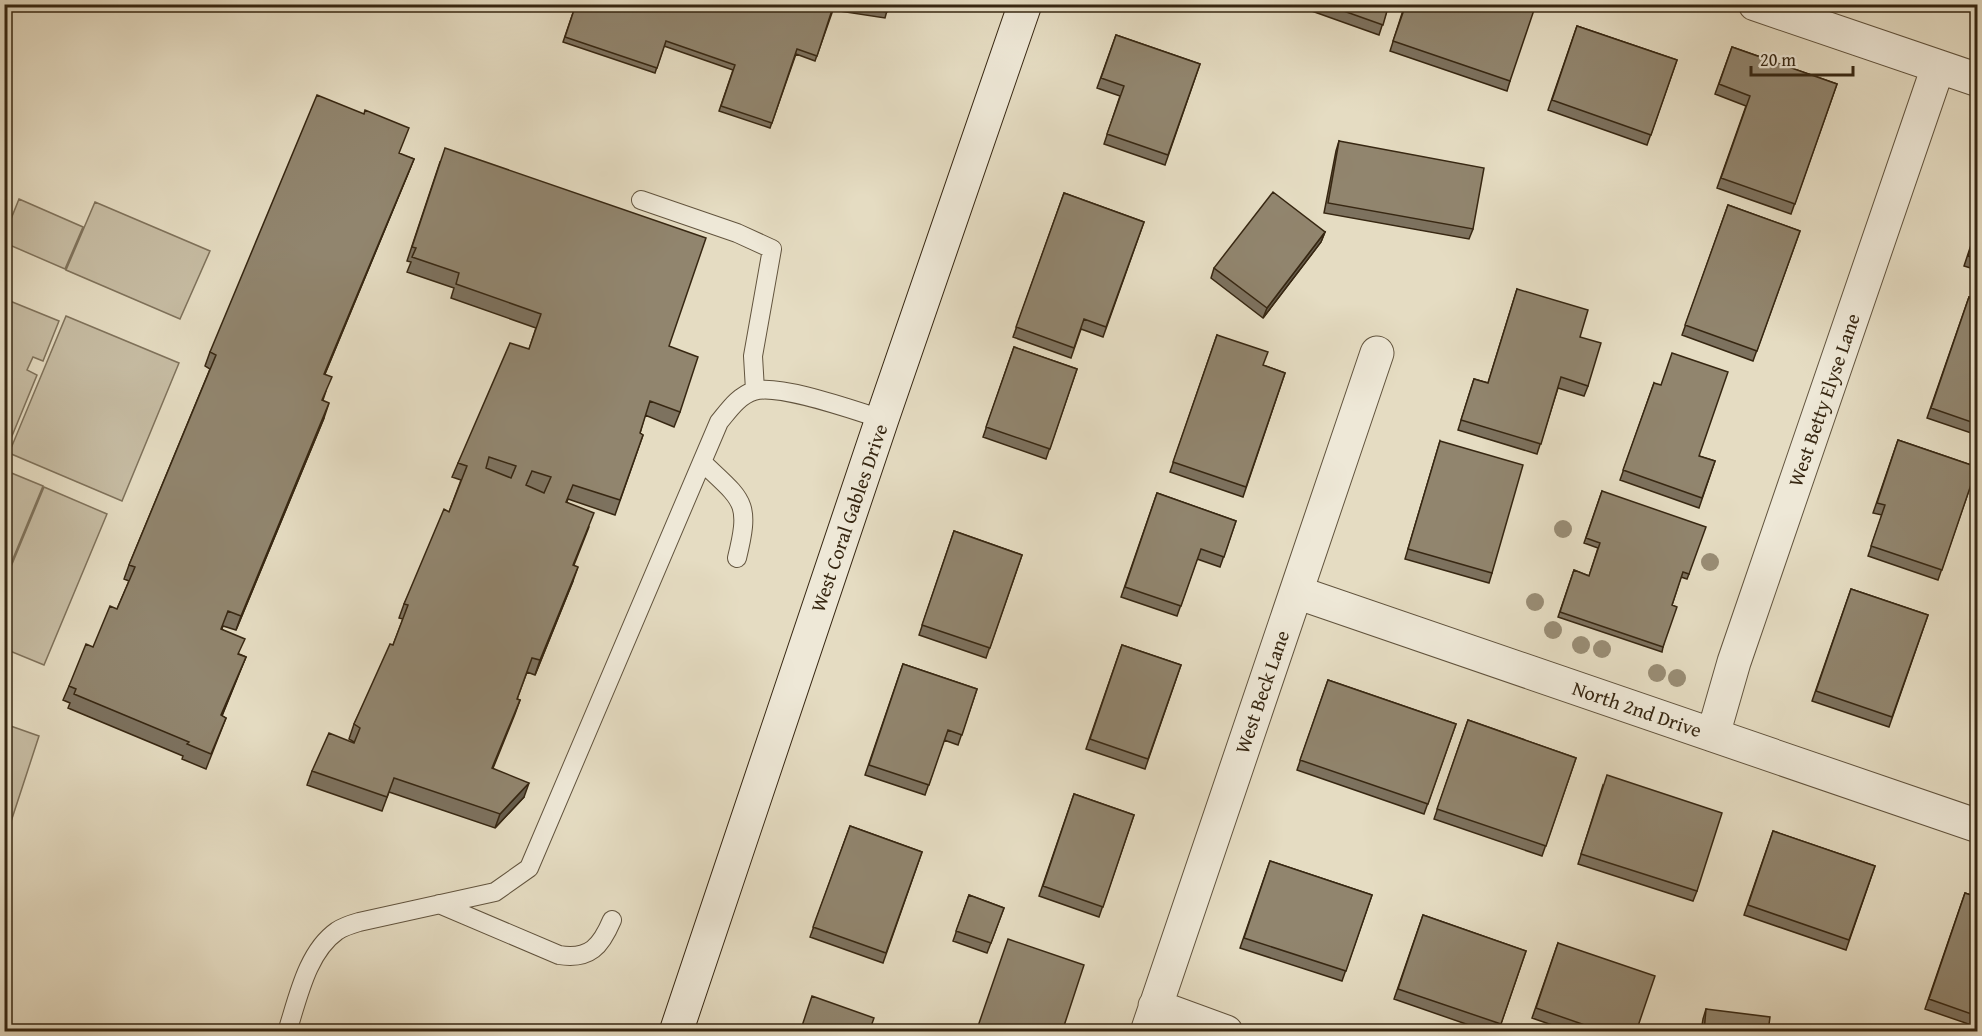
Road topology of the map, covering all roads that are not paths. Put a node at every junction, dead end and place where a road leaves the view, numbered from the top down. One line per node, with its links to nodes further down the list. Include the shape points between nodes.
1 (1025, 4): 8 (street, West Coral Gables Drive)
2 (1755, 4): 3 (street)
3 (1938, 67): 4 (street); 12 (street, West Betty Elyse Lane, via 1738,651)
4 (1977, 80)
5 (641, 200): 7 (lane, via 772,249 753,356)
6 (1377, 353): 11 (street, West Beck Lane)
7 (755, 390): 8 (lane, via 798,394); 9 (lane, via 738,399 719,422)
8 (882, 419): 18 (street, West Coral Gables Drive)
9 (702, 462): 10 (lane, via 738,498 744,510); 14 (lane, via 529,868 495,892)
10 (737, 558)
11 (1296, 592): 12 (street, North 2nd Drive); 16 (street, West Beck Lane)
12 (1713, 735): 13 (street, North 2nd Drive)
13 (1977, 826)
14 (438, 904): 15 (lane, via 574,958 604,940); 17 (lane, via 338,930 315,957)
15 (612, 920)
16 (1151, 1019): 19 (street)
17 (287, 1032)
18 (676, 1032)
19 (1226, 1032)

